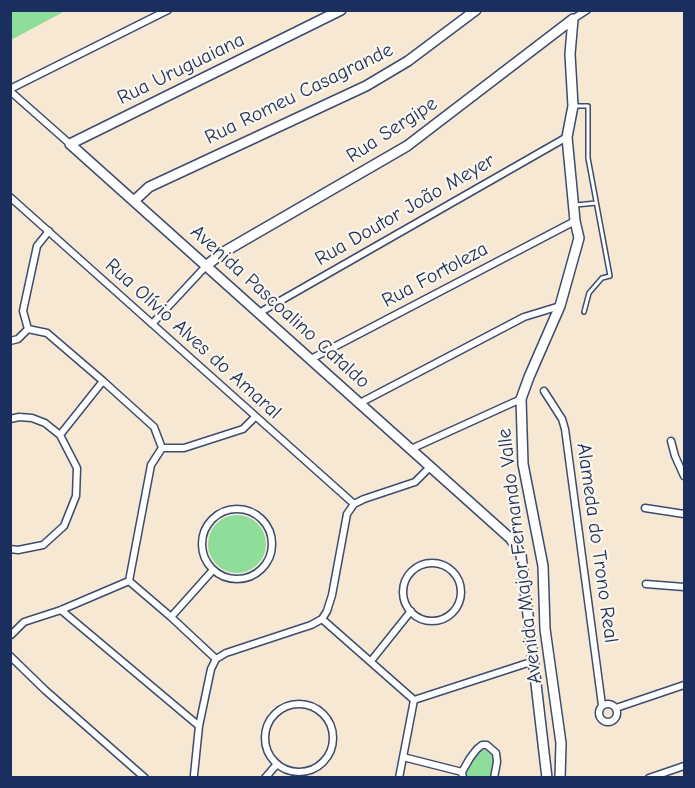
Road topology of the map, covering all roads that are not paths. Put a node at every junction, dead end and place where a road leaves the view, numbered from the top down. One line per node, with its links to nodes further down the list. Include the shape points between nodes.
1 (168, 10): 6 (street)
2 (341, 10): 9 (street, Rua Uruguaiana)
3 (476, 10): 11 (street, Rua Romeu Casagrande, via 408,61 366,86 148,187)
4 (587, 10): 5 (street, Rua Sergipe)
5 (573, 19): 7 (street, Avenida Major Fernando Valle); 16 (street, Rua Sergipe, via 407,146)
6 (10, 90): 9 (street, Avenida Pascoalino Cataldo)
7 (573, 106): 8 (street, Avenida Major Fernando Valle); 12 (lane, via 588,106 588,158)
8 (567, 137): 13 (street, Avenida Major Fernando Valle); 19 (street, Rua Doutor João Meyer)
9 (70, 144): 11 (street, Avenida Pascoalino Cataldo)
10 (10, 197): 15 (street, Rua Olívio Alves do Amaral)
11 (134, 201): 16 (street, Avenida Pascoalino Cataldo)
12 (596, 204): 13 (lane); 18 (lane, via 610,276 602,278 589,293)
13 (574, 205): 14 (street, Avenida Major Fernando Valle)
14 (575, 221): 17 (street, Avenida Major Fernando Valle, via 579,238); 23 (street, Rua Fortoleza)
15 (48, 231): 20 (street, Rua Olívio Alves do Amaral); 21 (street, via 37,246 23,311)
16 (206, 266): 19 (street, Avenida Pascoalino Cataldo); 20 (street)
17 (560, 306): 26 (street, Avenida Major Fernando Valle); 27 (street, via 524,317)
18 (584, 312)
19 (259, 313): 23 (street, Avenida Pascoalino Cataldo)
20 (152, 324): 28 (street, Rua Olívio Alves do Amaral)
21 (28, 329): 22 (street); 24 (street, via 46,333)
22 (10, 341)
23 (311, 359): 27 (street, Avenida Pascoalino Cataldo)
24 (103, 381): 30 (street); 32 (street, via 154,427)
25 (544, 391): 56 (street, Alameda do Trono Real, via 565,429)
26 (521, 399): 33 (street); 69 (street, Avenida Major Fernando Valle, via 524,464 543,566 545,629 561,743)
27 (360, 403): 33 (street, Avenida Pascoalino Cataldo)
28 (255, 417): 32 (street, via 243,429 184,448); 36 (street, Rua Olívio Alves do Amaral)
29 (10, 420): 30 (street, via 32,418)
30 (60, 435): 39 (street, via 77,468 76,496 64,526 43,545)
31 (671, 441): 35 (street)
32 (162, 448): 41 (street, via 151,465)
33 (411, 449): 34 (street, Avenida Pascoalino Cataldo)
34 (431, 466): 36 (street, via 415,482); 53 (street, Avenida Pascoalino Cataldo, via 511,539 521,555)
35 (684, 476)
36 (354, 504): 47 (street, via 347,514 332,595)
37 (645, 508): 38 (street)
38 (684, 514)
39 (10, 549)
40 (213, 570): 40 (street, via 234,579 246,578 265,565 272,543 265,521 245,509 234,508 213,518 202,538 202,550); 46 (street)
41 (129, 581): 44 (street); 46 (street)
42 (645, 584): 43 (street)
43 (684, 587)
44 (61, 610): 48 (street, via 24,622); 58 (street)
45 (411, 611): 45 (street, via 427,621 437,621 454,611 461,593 456,575 441,564 422,564 414,569 403,594); 52 (street)
46 (171, 617): 51 (street)
47 (322, 619): 51 (street); 52 (street)
48 (11, 634): 49 (street)
49 (10, 642)
50 (10, 656): 63 (street)
51 (216, 659): 58 (street)
52 (371, 661): 55 (street)
53 (534, 661): 55 (street); 68 (street)
54 (684, 685): 57 (street)
55 (414, 700): 59 (street)
56 (602, 705): 57 (street); 57 (street, via 599,715 606,722 615,718)
57 (616, 708)
58 (199, 726): 64 (street)
59 (403, 757): 62 (street); 66 (street)
60 (277, 764): 60 (street, via 298,772 327,758 332,747 331,725 317,708 295,704 276,713 269,723 266,745); 65 (street)
61 (684, 766): 70 (street)
62 (462, 775): 67 (street, via 477,749 487,745 496,753)
63 (145, 777)
64 (193, 777)
65 (265, 777)
66 (399, 777)
67 (495, 777)
68 (547, 777)
69 (560, 777)
70 (649, 777)

